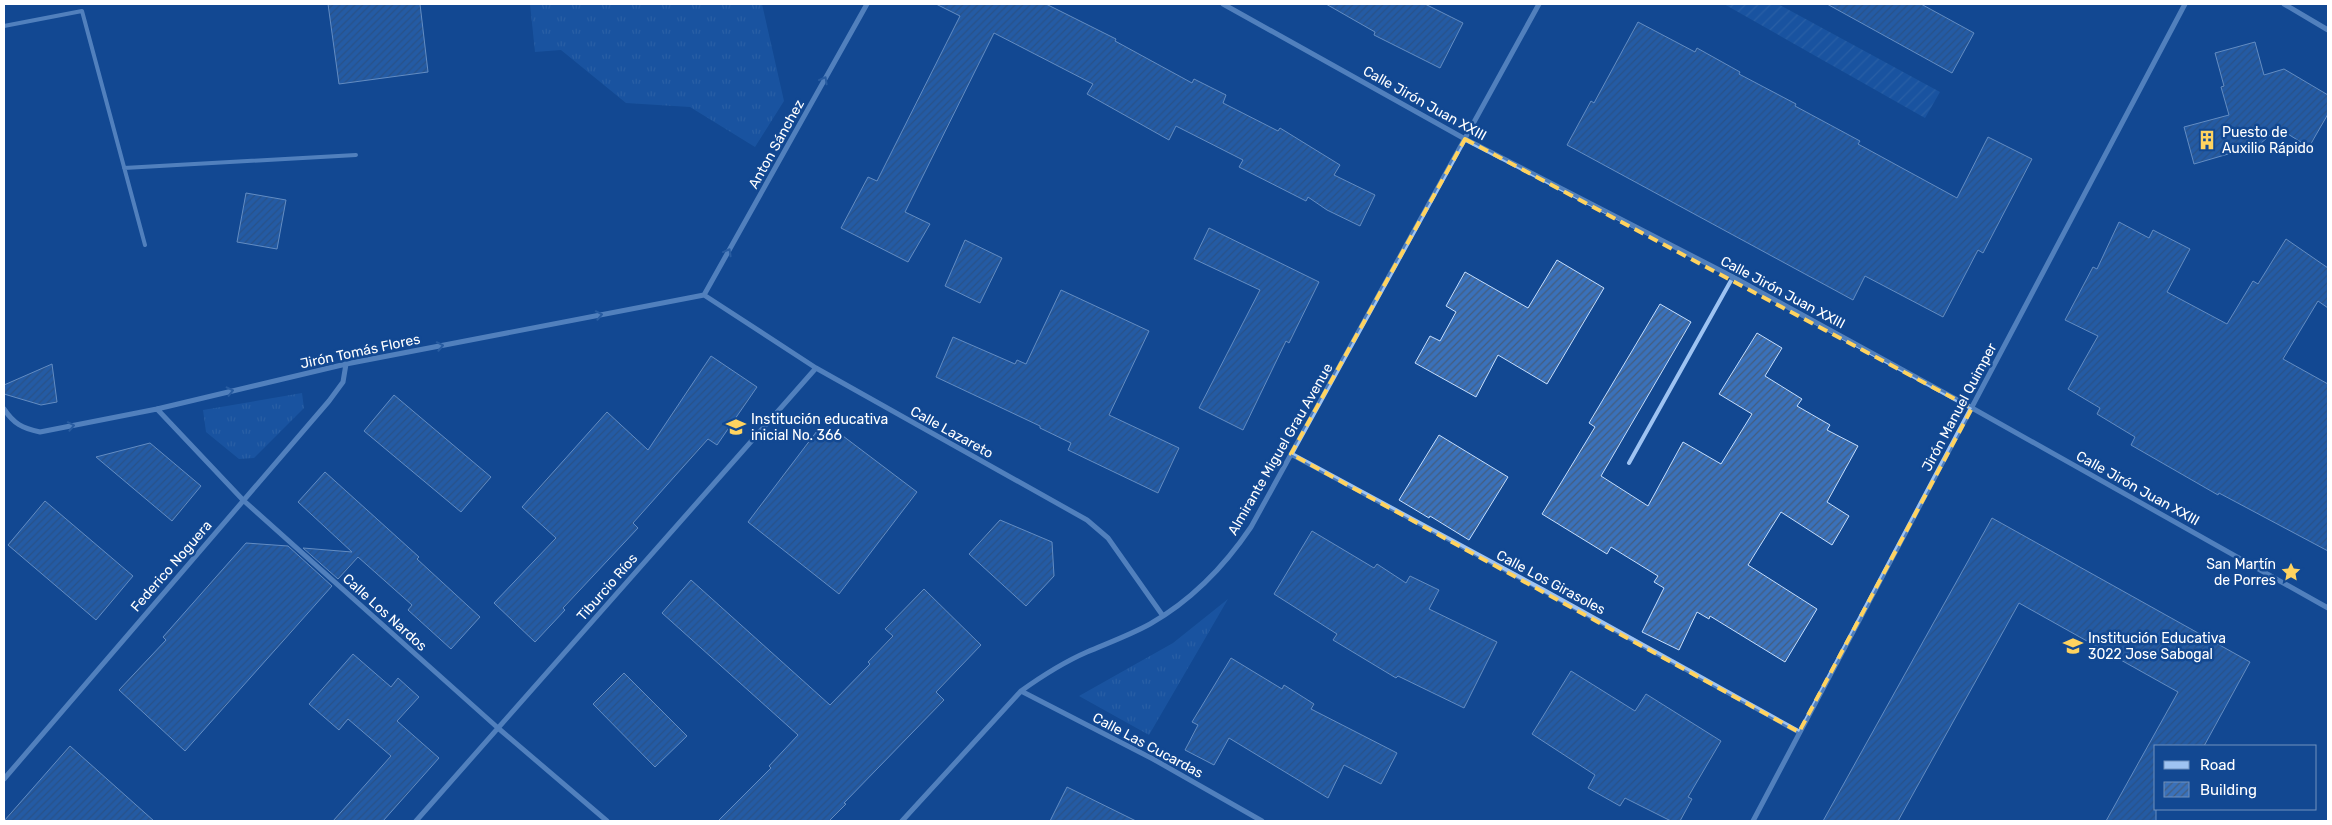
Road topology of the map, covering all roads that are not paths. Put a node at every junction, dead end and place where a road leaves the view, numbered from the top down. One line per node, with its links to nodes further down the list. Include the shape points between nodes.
1 (82, 4): 7 (lane)
2 (867, 4): 15 (street, Anton Sánchez, one-way to 2)
3 (1223, 4): 10 (street, Calle Jirón Juan XXIII)
4 (1539, 4): 10 (street, Almirante Miguel Grau Avenue)
5 (2185, 4): 19 (street, Jirón Manuel Quimper)
6 (2284, 4): 9 (street)
7 (82, 11): 8 (lane); 12 (lane)
8 (4, 26)
9 (2328, 30)
10 (1465, 138): 14 (street, Calle Jirón Juan XXIII); 21 (street, Almirante Miguel Grau Avenue)
11 (356, 155): 12 (lane)
12 (124, 168): 13 (lane)
13 (145, 245)
14 (1733, 277): 19 (street, Calle Jirón Juan XXIII); 22 (lane)
15 (704, 295): 16 (street, Jirón Tomás Flores, one-way to 15); 17 (street, Calle Lazareto)
16 (346, 364): 18 (street, Jirón Tomás Flores, one-way to 16); 23 (street, Federico Noguera, via 343,382 329,401)
17 (816, 368): 25 (street, Calle Lazareto, via 1087,520 1108,538); 27 (street, Tiburcio Ríos)
18 (157, 408): 20 (street, Jirón Tomás Flores, one-way to 18, via 12,422 40,432); 23 (street, Calle Los Nardos)
19 (1972, 408): 24 (street, Calle Jirón Juan XXIII); 28 (street, Jirón Manuel Quimper)
20 (4, 409)
21 (1291, 454): 25 (street, Almirante Miguel Grau Avenue, via 1251,527 1225,563); 28 (street, Calle Los Girasoles)
22 (1629, 463)
23 (243, 500): 27 (street, Calle Los Nardos); 29 (street, Federico Noguera)
24 (2328, 608)
25 (1163, 616): 26 (street, Almirante Miguel Grau Avenue, via 1044,675)
26 (1021, 691): 32 (street, Almirante Miguel Grau Avenue); 33 (street, Calle Las Cucardas)
27 (498, 728): 30 (street, Tiburcio Ríos); 31 (street, Calle Los Nardos)
28 (1800, 732): 34 (street, Jirón Manuel Quimper)
29 (4, 779)
30 (416, 821)
31 (607, 821)
32 (902, 821)
33 (1262, 821)
34 (1753, 821)

